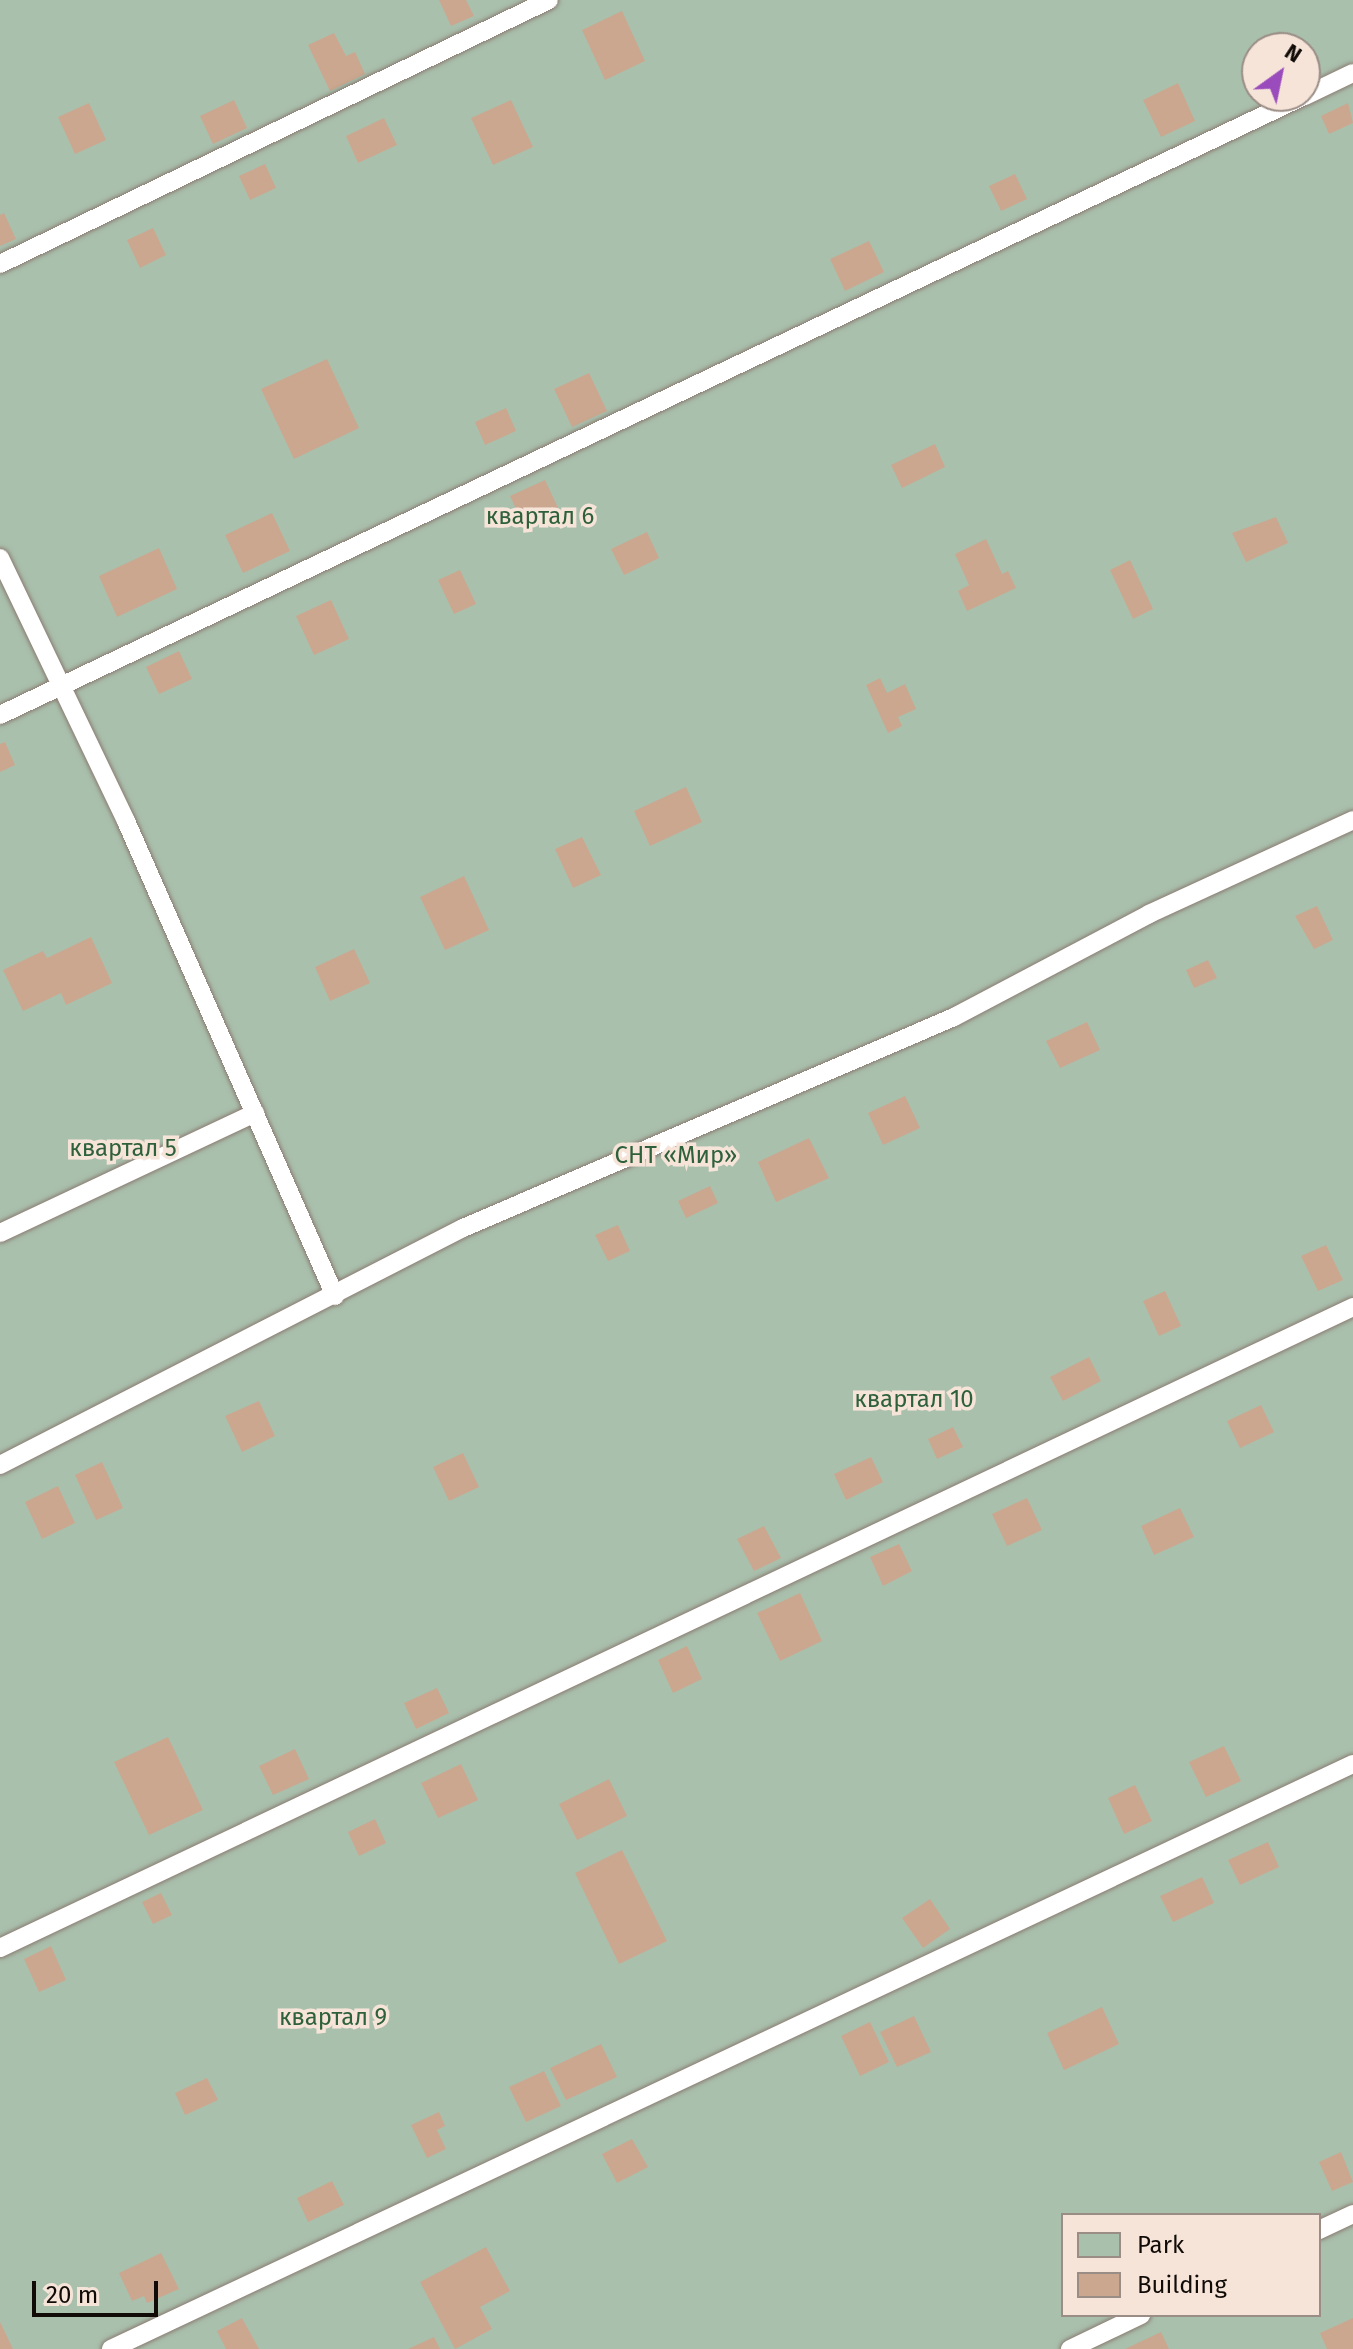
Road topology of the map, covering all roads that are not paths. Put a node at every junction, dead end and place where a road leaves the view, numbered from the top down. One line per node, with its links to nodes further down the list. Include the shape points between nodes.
1 (549, 0): 5 (lane)
2 (1353, 73): 3 (lane)
3 (1321, 88)
4 (1271, 112): 7 (lane)
5 (0, 264)
6 (0, 558): 7 (lane)
7 (63, 686): 8 (lane); 10 (lane)
8 (0, 715)
9 (1353, 820): 12 (lane, via 1149,914 954,1017 463,1228)
10 (255, 1113): 11 (lane); 12 (lane)
11 (0, 1233)
12 (335, 1296): 14 (lane)
13 (1353, 1307): 16 (lane)
14 (0, 1465)
15 (1353, 1764): 20 (lane)
16 (0, 1948)
17 (1353, 2214): 18 (lane)
18 (1321, 2229)
19 (1137, 2317): 21 (lane)
20 (111, 2349)
21 (1070, 2349)

